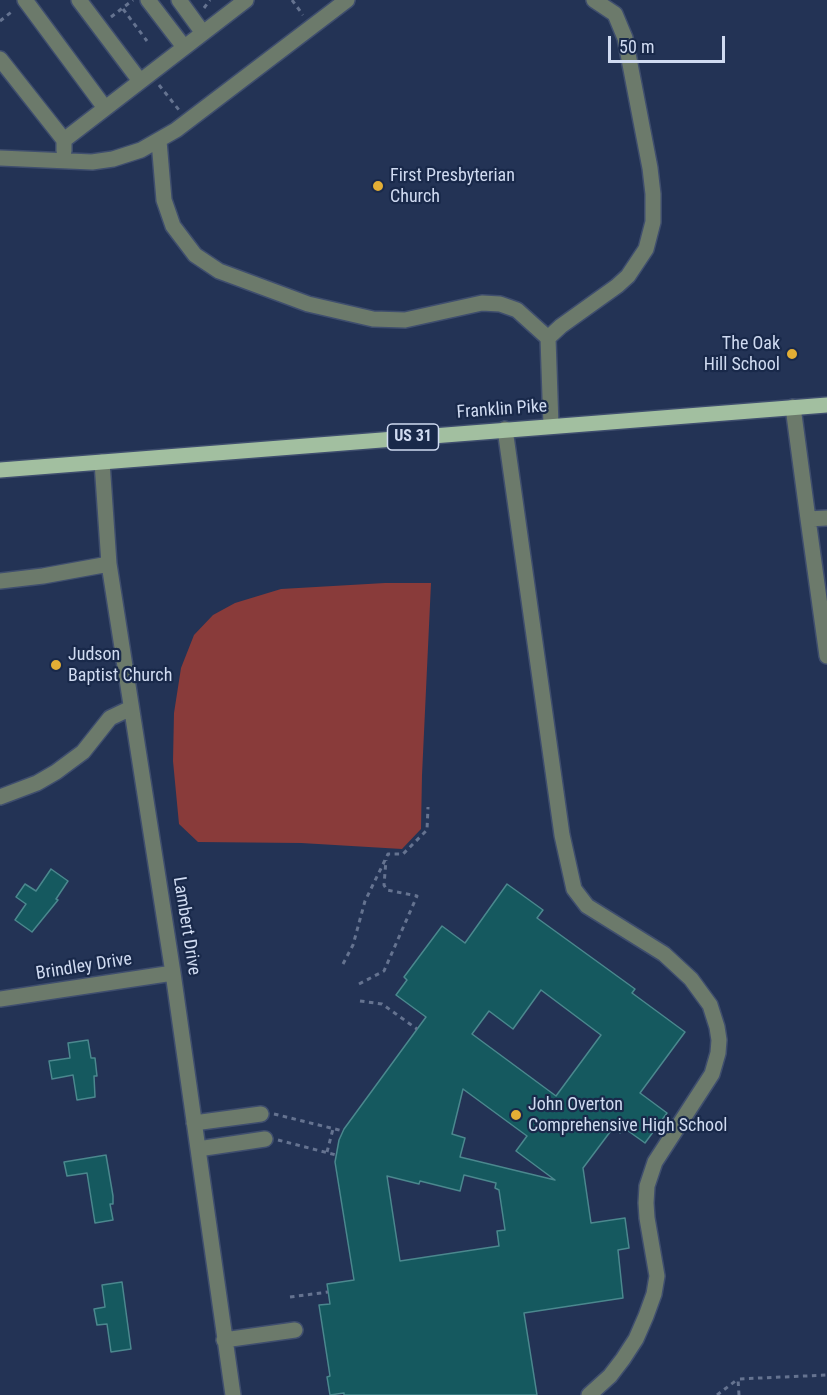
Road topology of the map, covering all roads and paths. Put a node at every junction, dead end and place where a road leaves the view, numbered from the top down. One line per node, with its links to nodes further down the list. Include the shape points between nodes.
1 (25, 0): 16 (street)
2 (79, 0): 15 (street)
3 (133, 0): 9 (path)
4 (148, 0): 13 (street)
5 (179, 0): 11 (street)
6 (246, 0): 11 (street)
7 (347, 0): 17 (street)
8 (594, 0): 22 (street, via 615,14 625,38 650,168 653,222 645,249 628,276)
9 (123, 9): 10 (path); 12 (path)
10 (109, 19)
11 (203, 33): 13 (street)
12 (147, 40)
13 (184, 47): 15 (street)
14 (0, 59): 18 (street)
15 (145, 77): 16 (street); 17 (path)
16 (105, 108): 18 (street)
17 (187, 121): 19 (street)
18 (64, 140): 21 (street)
19 (159, 141): 21 (street, via 112,159); 22 (street, via 163,192 173,226 195,255 219,271 308,303 373,319 405,320 482,303 500,304 517,310)
20 (0, 158): 21 (street)
21 (63, 160)
22 (548, 338): 25 (street)
23 (827, 405): 24 (main road, Franklin Pike / US 31)
24 (793, 408): 25 (main road, Franklin Pike / US 31); 30 (street)
25 (551, 426): 26 (main road, Franklin Pike / US 31)
26 (505, 429): 27 (main road, Franklin Pike / US 31); 59 (street, via 561,823 574,889 587,906 664,954 692,979 710,1005 717,1027 718,1053 712,1074 655,1162 647,1186 647,1218 657,1276 654,1294 636,1340 610,1376)
27 (102, 462): 28 (main road, Franklin Pike / US 31); 31 (street, Lambert Drive)
28 (0, 470)
29 (827, 518): 30 (street)
30 (808, 519): 33 (street)
31 (109, 564): 32 (street); 34 (street, Lambert Drive)
32 (0, 581)
33 (827, 656)
34 (131, 708): 35 (street, via 111,718 90,745 65,766 37,783); 39 (street, Lambert Drive)
35 (0, 797)
36 (428, 807): 37 (path, via 427,830 403,854 388,854)
37 (386, 858): 38 (path, via 365,901 353,945); 40 (path, via 387,890 417,896 384,971)
38 (343, 964)
39 (173, 973): 41 (street, Brindley Drive); 45 (street, Lambert Drive)
40 (359, 984)
41 (0, 999)
42 (360, 1001): 43 (path, via 382,1004)
43 (417, 1029)
44 (266, 1113): 45 (street); 46 (path)
45 (194, 1124): 49 (street, Lambert Drive)
46 (333, 1129): 47 (path); 50 (path)
47 (343, 1131)
48 (270, 1139): 49 (street); 50 (path)
49 (198, 1149): 55 (street, Lambert Drive)
50 (327, 1152): 51 (path)
51 (336, 1155)
52 (328, 1292): 53 (path)
53 (290, 1297)
54 (295, 1330): 55 (street)
55 (224, 1340): 58 (street, Lambert Drive)
56 (827, 1375): 57 (path)
57 (738, 1379): 60 (path); 61 (path)
58 (232, 1395)
59 (589, 1395)
60 (717, 1395)
61 (739, 1395)

